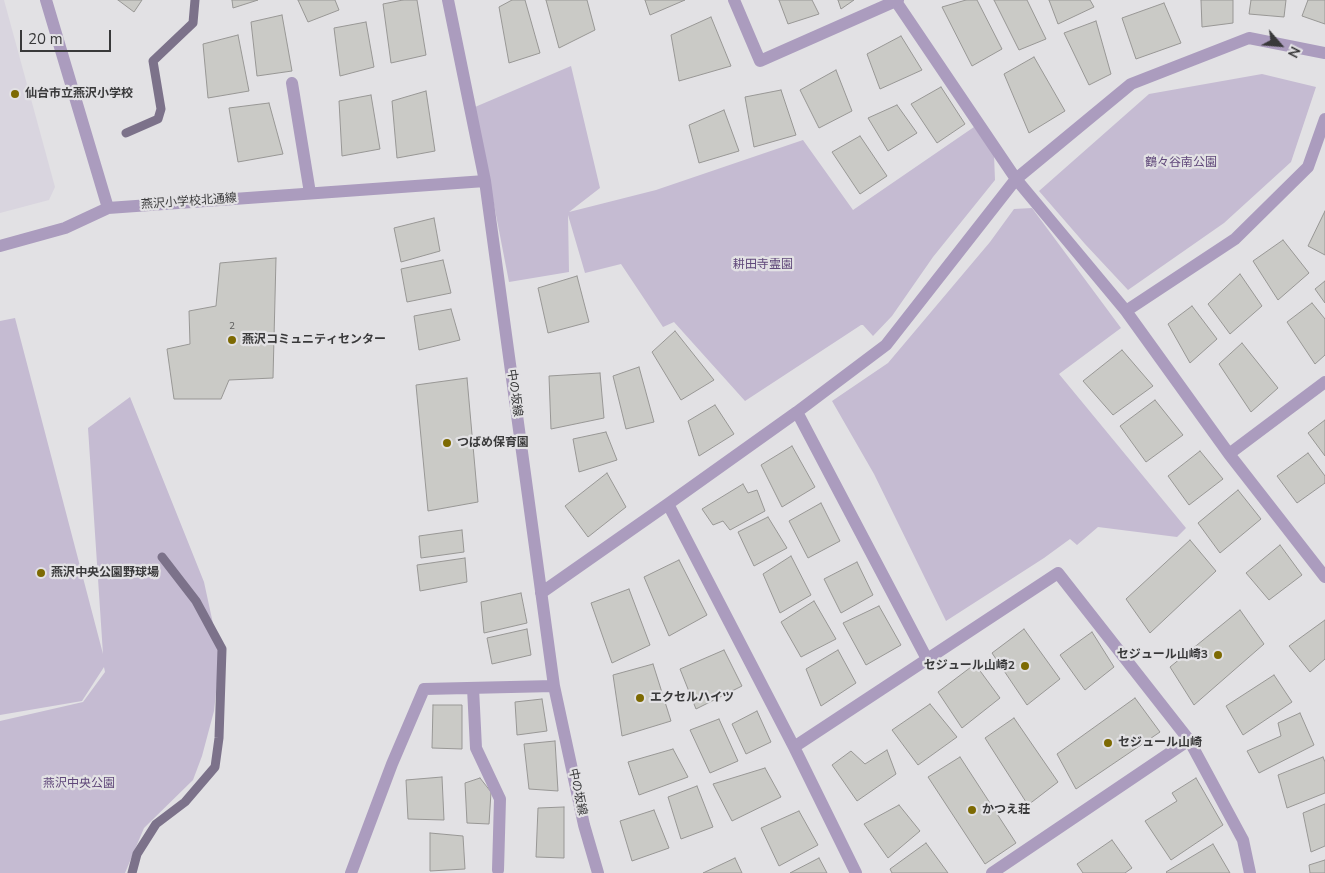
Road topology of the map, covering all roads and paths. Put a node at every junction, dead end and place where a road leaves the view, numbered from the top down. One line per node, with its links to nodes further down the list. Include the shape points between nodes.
1 (46, 0): 11 (street)
2 (448, 0): 9 (street, 中の坂線)
3 (734, 0): 4 (street, via 760,61)
4 (896, 0): 8 (street)
5 (1325, 52): 8 (street, via 1249,38 1130,84)
6 (292, 83): 10 (street)
7 (1325, 120): 13 (street, via 1308,167 1235,239)
8 (1016, 179): 13 (street); 15 (street, via 886,345)
9 (485, 181): 10 (street, 燕沢小学校北通線); 19 (street, 中の坂線)
10 (310, 194): 11 (street, 燕沢小学校北通線)
11 (108, 208): 12 (street, via 65,228)
12 (0, 246)
13 (1126, 311): 16 (street)
14 (1325, 382): 16 (street)
15 (796, 412): 17 (street); 20 (street)
16 (1229, 454): 18 (street)
17 (668, 504): 19 (street); 24 (street)
18 (1325, 578)
19 (541, 593): 21 (street, 中の坂線)
20 (927, 659): 23 (street, via 1058,573); 24 (street)
21 (554, 686): 22 (street); 27 (street, 中の坂線, via 584,825)
22 (473, 688): 25 (street, via 476,748 500,798); 26 (street, via 424,689)
23 (1189, 740): 29 (street); 30 (street, via 1244,840)
24 (794, 747): 28 (street)
25 (498, 870)
26 (351, 873)
27 (598, 873)
28 (856, 873)
29 (992, 873)
30 (1250, 873)

